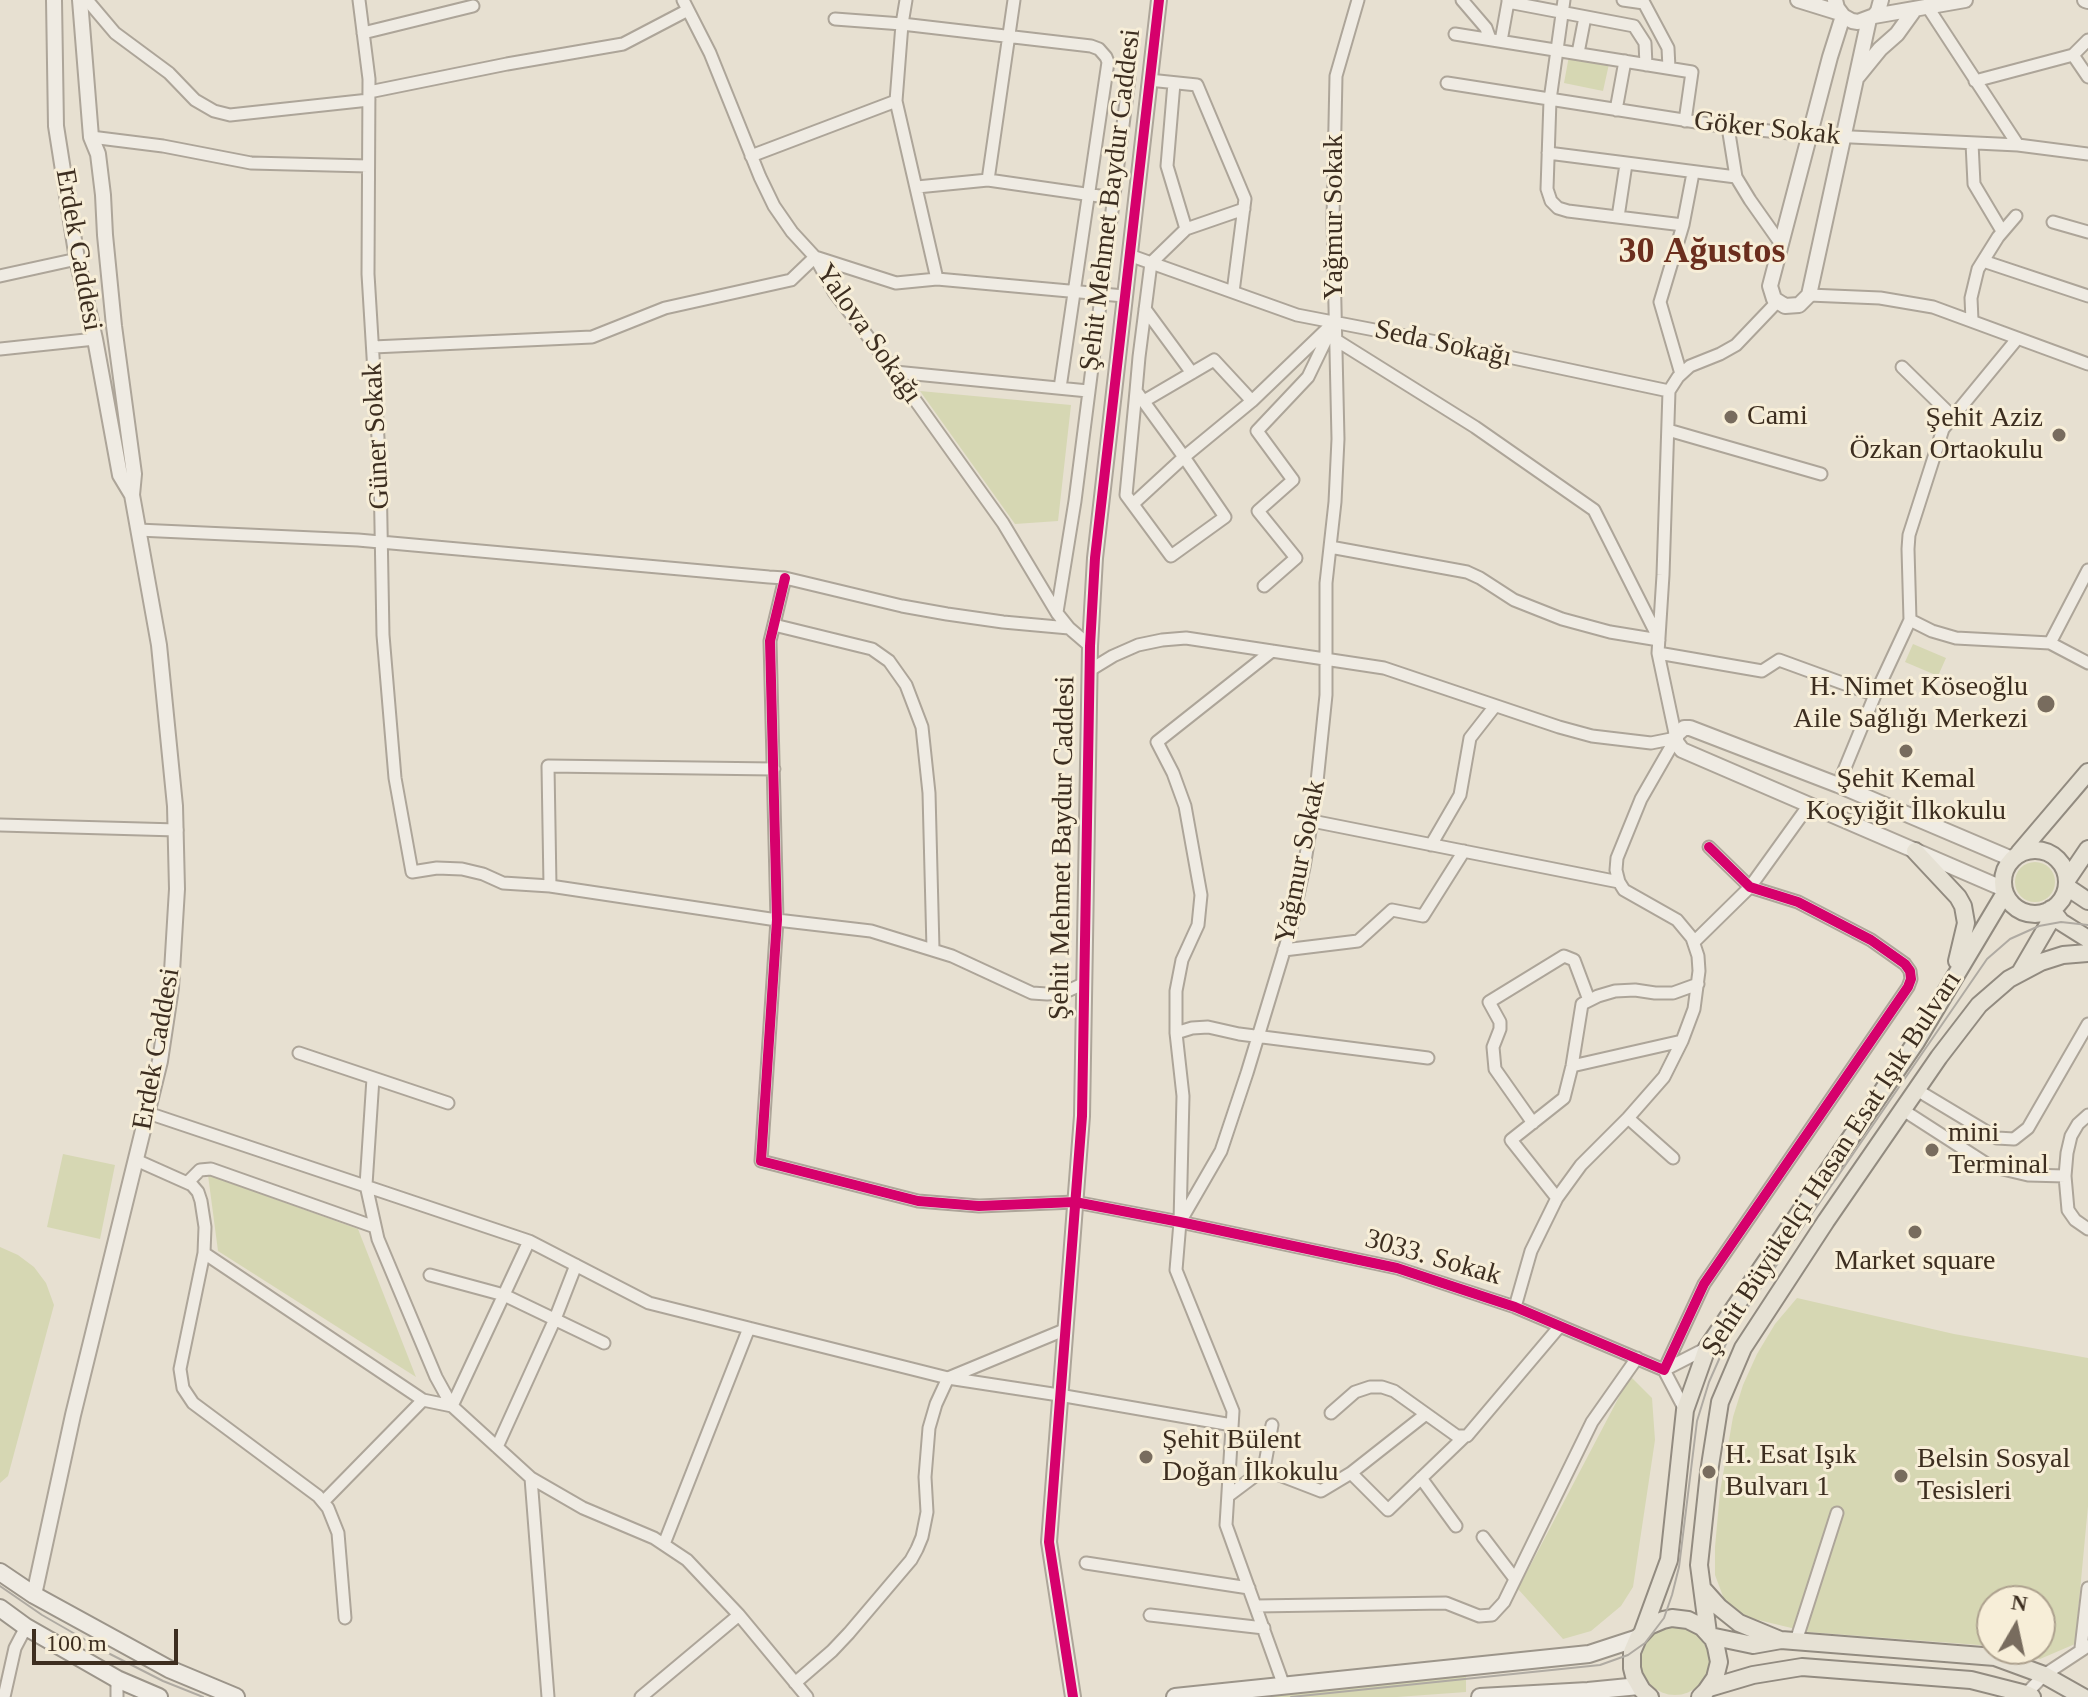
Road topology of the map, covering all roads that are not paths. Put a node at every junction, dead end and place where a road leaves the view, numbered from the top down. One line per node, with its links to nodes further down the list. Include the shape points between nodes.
1 (54, 0): 76 (street, Erdek Caddesi, via 56,126)
2 (80, 0): 50 (street, Erdek Caddesi)
3 (87, 0): 43 (street, via 115,33 214,111 230,115)
4 (359, 0): 25 (street, Güner Sokak)
5 (906, 0): 24 (street)
6 (1014, 0): 27 (street)
7 (1159, 0): 38 (street, Şehit Mehmet Baydur Caddesi)
8 (1358, 0): 90 (street, Yağmur Sokak, via 1336,76)
9 (1462, 0): 28 (street)
10 (1564, 0): 20 (street)
11 (1623, 0): 35 (street, via 1644,3 1668,48)
12 (1798, 0): 19 (street)
13 (1881, 0): 22 (street)
14 (1965, 0): 18 (street)
15 (1508, 1): 20 (street); 28 (street)
16 (686, 5): 43 (street, via 623,44); 56 (street, Yalova Sokağı)
17 (473, 6): 25 (street)
18 (1921, 8): 22 (street); 39 (street); 40 (street)
19 (1835, 9): 22 (street, via 1852,21); 49 (street, via 1830,57)
20 (1562, 13): 21 (street); 30 (street)
21 (1585, 17): 31 (street); 34 (street, via 1634,26 1645,43)
22 (1871, 17): 39 (street)
23 (835, 19): 24 (street)
24 (902, 24): 27 (street); 45 (street)
25 (363, 33): 43 (street, Güner Sokak)
26 (1455, 34): 28 (street)
27 (1010, 36): 61 (street); 63 (street, via 1091,46 1106,57)
28 (1495, 40): 30 (street)
29 (2088, 40): 32 (street)
30 (1557, 50): 31 (street); 44 (street)
31 (1578, 53): 33 (street)
32 (2073, 55): 36 (street); 40 (street)
33 (1625, 61): 34 (street); 46 (street)
34 (1646, 65): 35 (street)
35 (1669, 68): 47 (street, via 1692,72)
36 (2088, 77)
37 (1129, 78): 64 (street)
38 (1149, 80): 41 (street); 74 (street, Şehit Mehmet Baydur Caddesi)
39 (1856, 80): 51 (street)
40 (1975, 81): 53 (street)
41 (1174, 83): 65 (street, via 1197,85 1245,199); 70 (street, via 1167,166)
42 (1447, 83): 44 (street, Göker Sokak)
43 (369, 96): 58 (street, Güner Sokak)
44 (1550, 100): 46 (street, Göker Sokak); 55 (street)
45 (896, 101): 56 (street); 62 (street)
46 (1616, 110): 47 (street, Göker Sokak)
47 (1685, 121): 48 (street, Göker Sokak)
48 (1728, 127): 49 (street, Göker Sokak); 60 (street)
49 (1810, 135): 51 (street, Göker Sokak); 73 (street)
50 (91, 137): 58 (street, via 251,163); 111 (street, Erdek Caddesi, via 103,195 134,474)
51 (1843, 137): 52 (street, Göker Sokak); 84 (street)
52 (1972, 143): 53 (street, Göker Sokak); 71 (street, via 1974,184)
53 (2018, 145): 54 (street, Göker Sokak)
54 (2087, 152)
55 (1548, 153): 57 (street); 67 (street, via 1547,189 1555,204 1568,211)
56 (751, 156): 75 (street, Yalova Sokağı, via 774,206)
57 (1626, 164): 59 (street); 67 (street)
58 (368, 166): 94 (street, Güner Sokak)
59 (1693, 173): 60 (street); 69 (street)
60 (1736, 177): 73 (street)
61 (988, 180): 62 (street); 63 (street)
62 (917, 187): 80 (street)
63 (1089, 195): 64 (street); 81 (street)
64 (1113, 198): 83 (street)
65 (1244, 209): 70 (street); 82 (street)
66 (2016, 216): 71 (street)
67 (1618, 217): 69 (street)
68 (2053, 222): 72 (street)
69 (1683, 225): 100 (street, via 1660,302)
70 (1186, 229): 78 (street)
71 (2002, 231): 77 (street)
72 (2088, 232)
73 (1781, 244): 87 (street, via 1770,286)
74 (1129, 255): 78 (street, Seda Sokağı); 85 (street, Şehit Mehmet Baydur Caddesi)
75 (815, 257): 80 (street, via 896,283); 94 (street, via 791,280 665,308 592,337); 98 (street, Yalova Sokağı, via 834,292)
76 (77, 259): 79 (street); 91 (street, Erdek Caddesi)
77 (1983, 261): 86 (street); 89 (street, via 1972,287)
78 (1151, 263): 82 (street, Seda Sokağı); 88 (street)
79 (0, 276)
80 (937, 279): 81 (street)
81 (1074, 292): 83 (street); 101 (street)
82 (1233, 292): 90 (street, Seda Sokağı, via 1297,315)
83 (1101, 294): 85 (street); 102 (street)
84 (1809, 295): 87 (street, via 1795,307); 89 (street, via 1907,302)
85 (1124, 296): 125 (street, Şehit Mehmet Baydur Caddesi)
86 (2088, 296)
87 (1777, 302): 100 (street, via 1736,345)
88 (1145, 309): 99 (street); 103 (street)
89 (1972, 320): 92 (street)
90 (1335, 322): 93 (street, Yağmur Sokak); 104 (street, Seda Sokağı); 106 (street); 118 (street, via 1308,377 1257,431 1293,480 1258,511 1296,558)
91 (95, 339): 95 (street); 111 (street, Erdek Caddesi, via 120,475)
92 (2017, 339): 96 (street); 107 (street)
93 (1336, 340): 115 (street, Yağmur Sokak, via 1337,455); 123 (street, via 1594,510)
94 (373, 347): 114 (street, Güner Sokak)
95 (0, 349)
96 (2088, 364)
97 (1902, 367): 107 (street)
98 (895, 372): 101 (street); 119 (street, Yalova Sokağı, via 1003,523)
99 (1192, 373): 105 (street); 106 (street, via 1214,360)
100 (1681, 374): 104 (street)
101 (1060, 388): 102 (street)
102 (1088, 391): 119 (street)
103 (1136, 391): 105 (street); 112 (street, via 1126,495)
104 (1669, 391): 108 (street)
105 (1144, 401): 109 (street)
106 (1252, 401): 109 (street)
107 (1953, 417): 120 (street, via 1943,429 1909,535)
108 (1668, 430): 110 (street); 123 (street)
109 (1184, 457): 112 (street); 112 (street, via 1225,517 1171,556)
110 (1821, 474)
111 (132, 495): 113 (street, Erdek Caddesi)
112 (1133, 504)
113 (138, 530): 114 (street); 140 (street, Erdek Caddesi, via 159,645)
114 (381, 542): 117 (street); 149 (street, Güner Sokak, via 393,749 412,872 462,869 503,883)
115 (1330, 547): 123 (street, via 1467,572 1514,600 1562,619); 128 (street, Yağmur Sokak)
116 (2088, 570): 124 (street)
117 (785, 578): 121 (street); 122 (street, via 902,606)
118 (1264, 586)
119 (1057, 613): 122 (street, Yalova Sokağı)
120 (1910, 620): 124 (street, via 1956,638); 131 (street)
121 (774, 625): 134 (street); 157 (street, via 872,649 889,661 906,685 922,727 929,793)
122 (1069, 628): 125 (street, Yalova Sokağı)
123 (1659, 640): 127 (street)
124 (2050, 643): 129 (street)
125 (1090, 646): 130 (street, Şehit Mehmet Baydur Caddesi)
126 (1272, 651): 128 (street); 130 (street, via 1174,638 1125,650); 166 (street, via 1157,742 1185,806 1201,895 1198,925 1177,980)
127 (1658, 653): 131 (street, via 1762,671 1779,660); 133 (street)
128 (1327, 659): 132 (street, via 1384,668); 138 (street, Yağmur Sokak)
129 (2088, 663)
130 (1090, 670): 161 (street, Şehit Mehmet Baydur Caddesi)
131 (1875, 695): 136 (street)
132 (1495, 706): 133 (street, via 1609,740); 141 (street, via 1470,738 1460,795)
133 (1679, 744): 136 (street, via 1681,730 1690,728); 137 (street); 147 (street, via 1641,799 1617,858)
134 (774, 769): 149 (street, via 548,766); 154 (street)
135 (2088, 772): 146 (main road)
136 (1838, 785): 146 (street)
137 (1809, 805): 145 (street); 150 (street)
138 (1312, 821): 141 (street); 158 (street, Yağmur Sokak)
139 (0, 825): 140 (street)
140 (177, 830): 176 (street, Erdek Caddesi, via 171,988)
141 (1431, 845): 144 (street)
142 (1709, 847): 150 (street)
143 (2088, 849): 148 (main road)
144 (1464, 851): 147 (street); 158 (street, via 1423,916 1392,910 1358,941)
145 (1915, 851): 151 (street); 163 (main road, via 1965,911)
146 (2015, 857): 148 (main road, via 2046,851 2063,865); 151 (main road, via 2003,876)
147 (1619, 882): 156 (street, via 1677,920)
148 (2067, 883): 152 (main road); 153 (main road, via 2062,899)
149 (550, 886): 154 (street)
150 (1750, 887): 156 (street); 203 (street, via 1798,902 1871,940 1905,964 1910,983 1704,1284)
151 (2005, 891): 153 (main road, via 2025,912); 163 (main road, Şehit Büyükelçi Hasan Esat Işık Bulvarı)
152 (2088, 901)
153 (2050, 910): 155 (main road); 160 (main road, via 2049,923)
154 (777, 920): 157 (street, via 871,931); 186 (street, 3033. Sokak, via 761,1161 939,1204)
155 (2088, 939)
156 (1694, 942): 162 (street)
157 (933, 949): 161 (street, via 1032,993 1063,993)
158 (1284, 950): 167 (street, Yağmur Sokak)
159 (2088, 953): 160 (main road, via 2051,958)
160 (2021, 972): 173 (main road, Şehit Büyükelçi Hasan Esat Işık Bulvarı, via 1979,1005)
161 (1085, 983): 186 (street, Şehit Mehmet Baydur Caddesi)
162 (1698, 984): 164 (street, via 1673,993 1625,990); 168 (street)
163 (1949, 986): 201 (main road, Şehit Büyükelçi Hasan Esat Işık Bulvarı)
164 (1589, 1000): 171 (street, via 1582,1004); 179 (street, via 1574,960 1564,956 1489,1002 1500,1022 1493,1047 1495,1069)
165 (2088, 1024): 173 (street, via 2028,1128 2014,1139 1997,1138)
166 (1176, 1033): 167 (street, via 1208,1027); 187 (street, via 1183,1096)
167 (1258, 1036): 170 (street); 187 (street, Yağmur Sokak, via 1221,1151)
168 (1682, 1041): 171 (street); 178 (street, via 1664,1077)
169 (299, 1053): 172 (street)
170 (1428, 1058)
171 (1572, 1066): 179 (street, via 1564,1098)
172 (373, 1078): 174 (street); 184 (street)
173 (1917, 1090): 175 (main road, Şehit Büyükelçi Hasan Esat Işık Bulvarı)
174 (448, 1103)
175 (1903, 1110): 182 (street, via 1990,1166); 229 (main road, Şehit Büyükelçi Hasan Esat Işık Bulvarı, via 1743,1348 1720,1402 1699,1565)
176 (148, 1113): 181 (street, Erdek Caddesi); 184 (street)
177 (2088, 1115): 182 (street, via 2071,1136)
178 (1628, 1118): 180 (street); 185 (street)
179 (1533, 1123): 185 (street, via 1511,1140)
180 (1673, 1158)
181 (136, 1160): 183 (street); 231 (street, Erdek Caddesi)
182 (2065, 1176): 189 (street, via 2068,1210)
183 (188, 1182): 188 (street, via 200,1170 211,1169); 191 (street, via 201,1201)
184 (366, 1185): 188 (street); 190 (street)
185 (1557, 1198): 195 (street, via 1531,1251)
186 (1075, 1202): 187 (street, 3033. Sokak); 199 (street, Şehit Mehmet Baydur Caddesi)
187 (1180, 1222): 195 (street, 3033. Sokak, via 1397,1268); 211 (street, Yağmur Sokak, via 1176,1270 1233,1411)
188 (375, 1227): 207 (street)
189 (2088, 1229)
190 (529, 1241): 192 (street); 194 (street)
191 (204, 1253): 206 (street); 220 (street, via 180,1369 185,1393)
192 (576, 1265): 196 (street); 198 (street, via 649,1303)
193 (430, 1275): 194 (street)
194 (504, 1295): 196 (street); 207 (street)
195 (1515, 1307): 197 (street, 3033. Sokak)
196 (555, 1319): 200 (street); 214 (street)
197 (1560, 1326): 202 (street, 3033. Sokak); 213 (street)
198 (749, 1328): 204 (street); 224 (street)
199 (1064, 1330): 204 (street); 205 (street, Şehit Mehmet Baydur Caddesi)
200 (604, 1343)
201 (1707, 1348): 203 (street); 208 (main road, Şehit Büyükelçi Hasan Esat Işık Bulvarı)
202 (1637, 1358): 203 (street, 3033. Sokak); 227 (street, via 1592,1422)
203 (1664, 1370): 208 (street)
204 (948, 1378): 205 (street); 245 (street, via 929,1428 927,1512 917,1549 849,1633)
205 (1059, 1395): 211 (street); 257 (street, Şehit Mehmet Baydur Caddesi, via 1049,1542)
206 (423, 1400): 207 (street); 220 (street)
207 (452, 1406): 214 (street)
208 (1685, 1410): 239 (main road, Şehit Büyükelçi Hasan Esat Işık Bulvarı, via 1669,1560)
209 (1331, 1413): 210 (street, via 1355,1392 1376,1387 1394,1391)
210 (1426, 1414): 213 (street); 216 (street)
211 (1232, 1425): 219 (street, Yağmur Sokak)
212 (1272, 1425): 215 (street)
213 (1464, 1437): 218 (street)
214 (497, 1447): 217 (street)
215 (1264, 1469): 216 (street, via 1321,1491); 219 (street)
216 (1351, 1473): 218 (street, via 1388,1510)
217 (531, 1478): 224 (street); 254 (street)
218 (1421, 1478): 222 (street)
219 (1228, 1496): 228 (street, Yağmur Sokak, via 1226,1525)
220 (323, 1502): 236 (street, via 338,1533)
221 (1837, 1513): 241 (street)
222 (1456, 1526)
223 (1483, 1537): 227 (street)
224 (664, 1544): 234 (street, via 697,1569)
225 (1086, 1563): 228 (street)
226 (0, 1572): 231 (main road)
227 (1515, 1579): 232 (street, via 1502,1606 1488,1617 1446,1603)
228 (1249, 1588): 232 (street, Yağmur Sokak)
229 (1702, 1588): 240 (main road, Şehit Büyükelçi Hasan Esat Işık Bulvarı); 241 (main road, via 1739,1623)
230 (2088, 1588): 242 (street)
231 (34, 1595): 253 (main road, via 169,1669)
232 (1256, 1606): 238 (street, Yağmur Sokak)
233 (0, 1608): 237 (main road)
234 (739, 1615): 245 (street); 255 (street)
235 (1150, 1615): 238 (street)
236 (345, 1618)
237 (26, 1627): 244 (main road); 250 (street, via 15,1648)
238 (1264, 1628): 246 (street, Yağmur Sokak)
239 (1641, 1634): 240 (main road, via 1656,1622 1678,1618); 246 (main road, via 1589,1654); 247 (main road, Şehit Büyükelçi Hasan Esat Işık Bulvarı, via 1631,1660)
240 (1709, 1634): 241 (main road, via 1753,1645); 248 (main road, Şehit Büyükelçi Hasan Esat Işık Bulvarı, via 1719,1662)
241 (1789, 1641): 243 (main road, via 1995,1657)
242 (2085, 1647): 243 (street)
243 (2044, 1675): 249 (street); 260 (main road)
244 (117, 1679): 251 (street); 252 (main road)
245 (795, 1683): 256 (street)
246 (1284, 1686): 258 (main road)
247 (1641, 1692): 259 (main road)
248 (1705, 1693): 249 (main road, via 1753,1675 1802,1667 1971,1680)
249 (2027, 1696)
250 (4, 1697)
251 (117, 1697)
252 (159, 1697)
253 (236, 1697)
254 (548, 1697)
255 (641, 1697)
256 (807, 1697)
257 (1073, 1697)
258 (1175, 1697)
259 (1480, 1697)
260 (2083, 1697)

